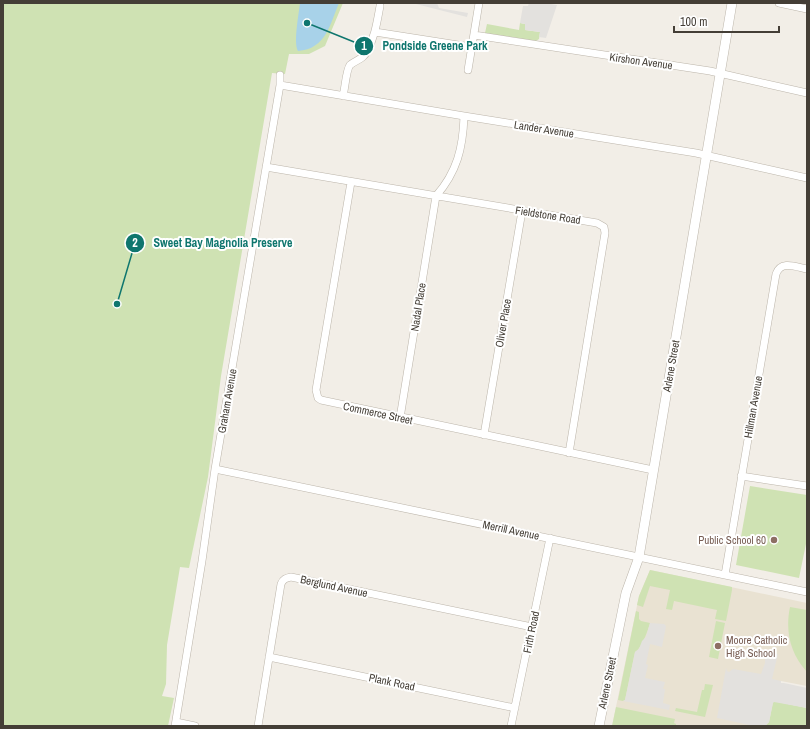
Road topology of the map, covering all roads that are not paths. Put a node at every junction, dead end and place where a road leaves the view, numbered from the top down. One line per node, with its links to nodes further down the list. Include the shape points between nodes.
1 (479, 3): 7 (street)
2 (732, 3): 10 (street, Arlene Street)
3 (779, 3): 5 (street)
4 (380, 6): 6 (street)
5 (807, 9)
6 (375, 32): 8 (street); 14 (street, via 365,56 350,65)
7 (474, 35): 8 (street); 10 (street, Kirshon Avenue)
8 (471, 47): 9 (street)
9 (468, 70)
10 (720, 73): 13 (street, Kirshon Avenue); 16 (street, Arlene Street)
11 (280, 75): 12 (street, Graham Avenue)
12 (280, 85): 14 (street, Lander Avenue); 17 (street, Graham Avenue)
13 (807, 93)
14 (343, 96): 15 (street, Lander Avenue)
15 (464, 116): 16 (street, Lander Avenue); 20 (street, via 456,165 447,183)
16 (706, 155): 18 (street, Lander Avenue); 27 (street, Arlene Street)
17 (266, 167): 19 (street, Fieldstone Road); 26 (street, Graham Avenue)
18 (807, 178)
19 (351, 182): 20 (street, Fieldstone Road); 23 (street, Commerce Street, via 316,394 324,402)
20 (436, 196): 21 (street, Fieldstone Road); 23 (street, Nadal Place)
21 (522, 211): 24 (street, Oliver Place); 25 (street, Fieldstone Road, via 597,223 605,230)
22 (807, 269): 28 (street, Hillman Avenue, via 782,265 776,274)
23 (400, 418): 24 (street, Commerce Street)
24 (484, 435): 25 (street, Commerce Street)
25 (569, 453): 27 (street, Commerce Street)
26 (216, 469): 30 (street, Merrill Avenue); 37 (street, Graham Avenue)
27 (653, 470): 31 (street, Arlene Street)
28 (741, 476): 29 (street); 32 (street, Hillman Avenue)
29 (807, 486)
30 (550, 538): 31 (street, Merrill Avenue); 34 (street, Firth Road)
31 (639, 557): 32 (street, Merrill Avenue); 41 (street, Arlene Street, via 626,593)
32 (725, 575): 33 (street, Merrill Avenue)
33 (807, 592)
34 (532, 627): 35 (street, Berglund Avenue, via 291,577 283,580 281,584); 36 (street, Firth Road)
35 (269, 657): 36 (street, Plank Road); 39 (street, Berglund Avenue)
36 (515, 708): 40 (street, Firth Road)
37 (175, 724): 38 (street)
38 (195, 726)
39 (258, 726)
40 (511, 726)
41 (599, 726)

